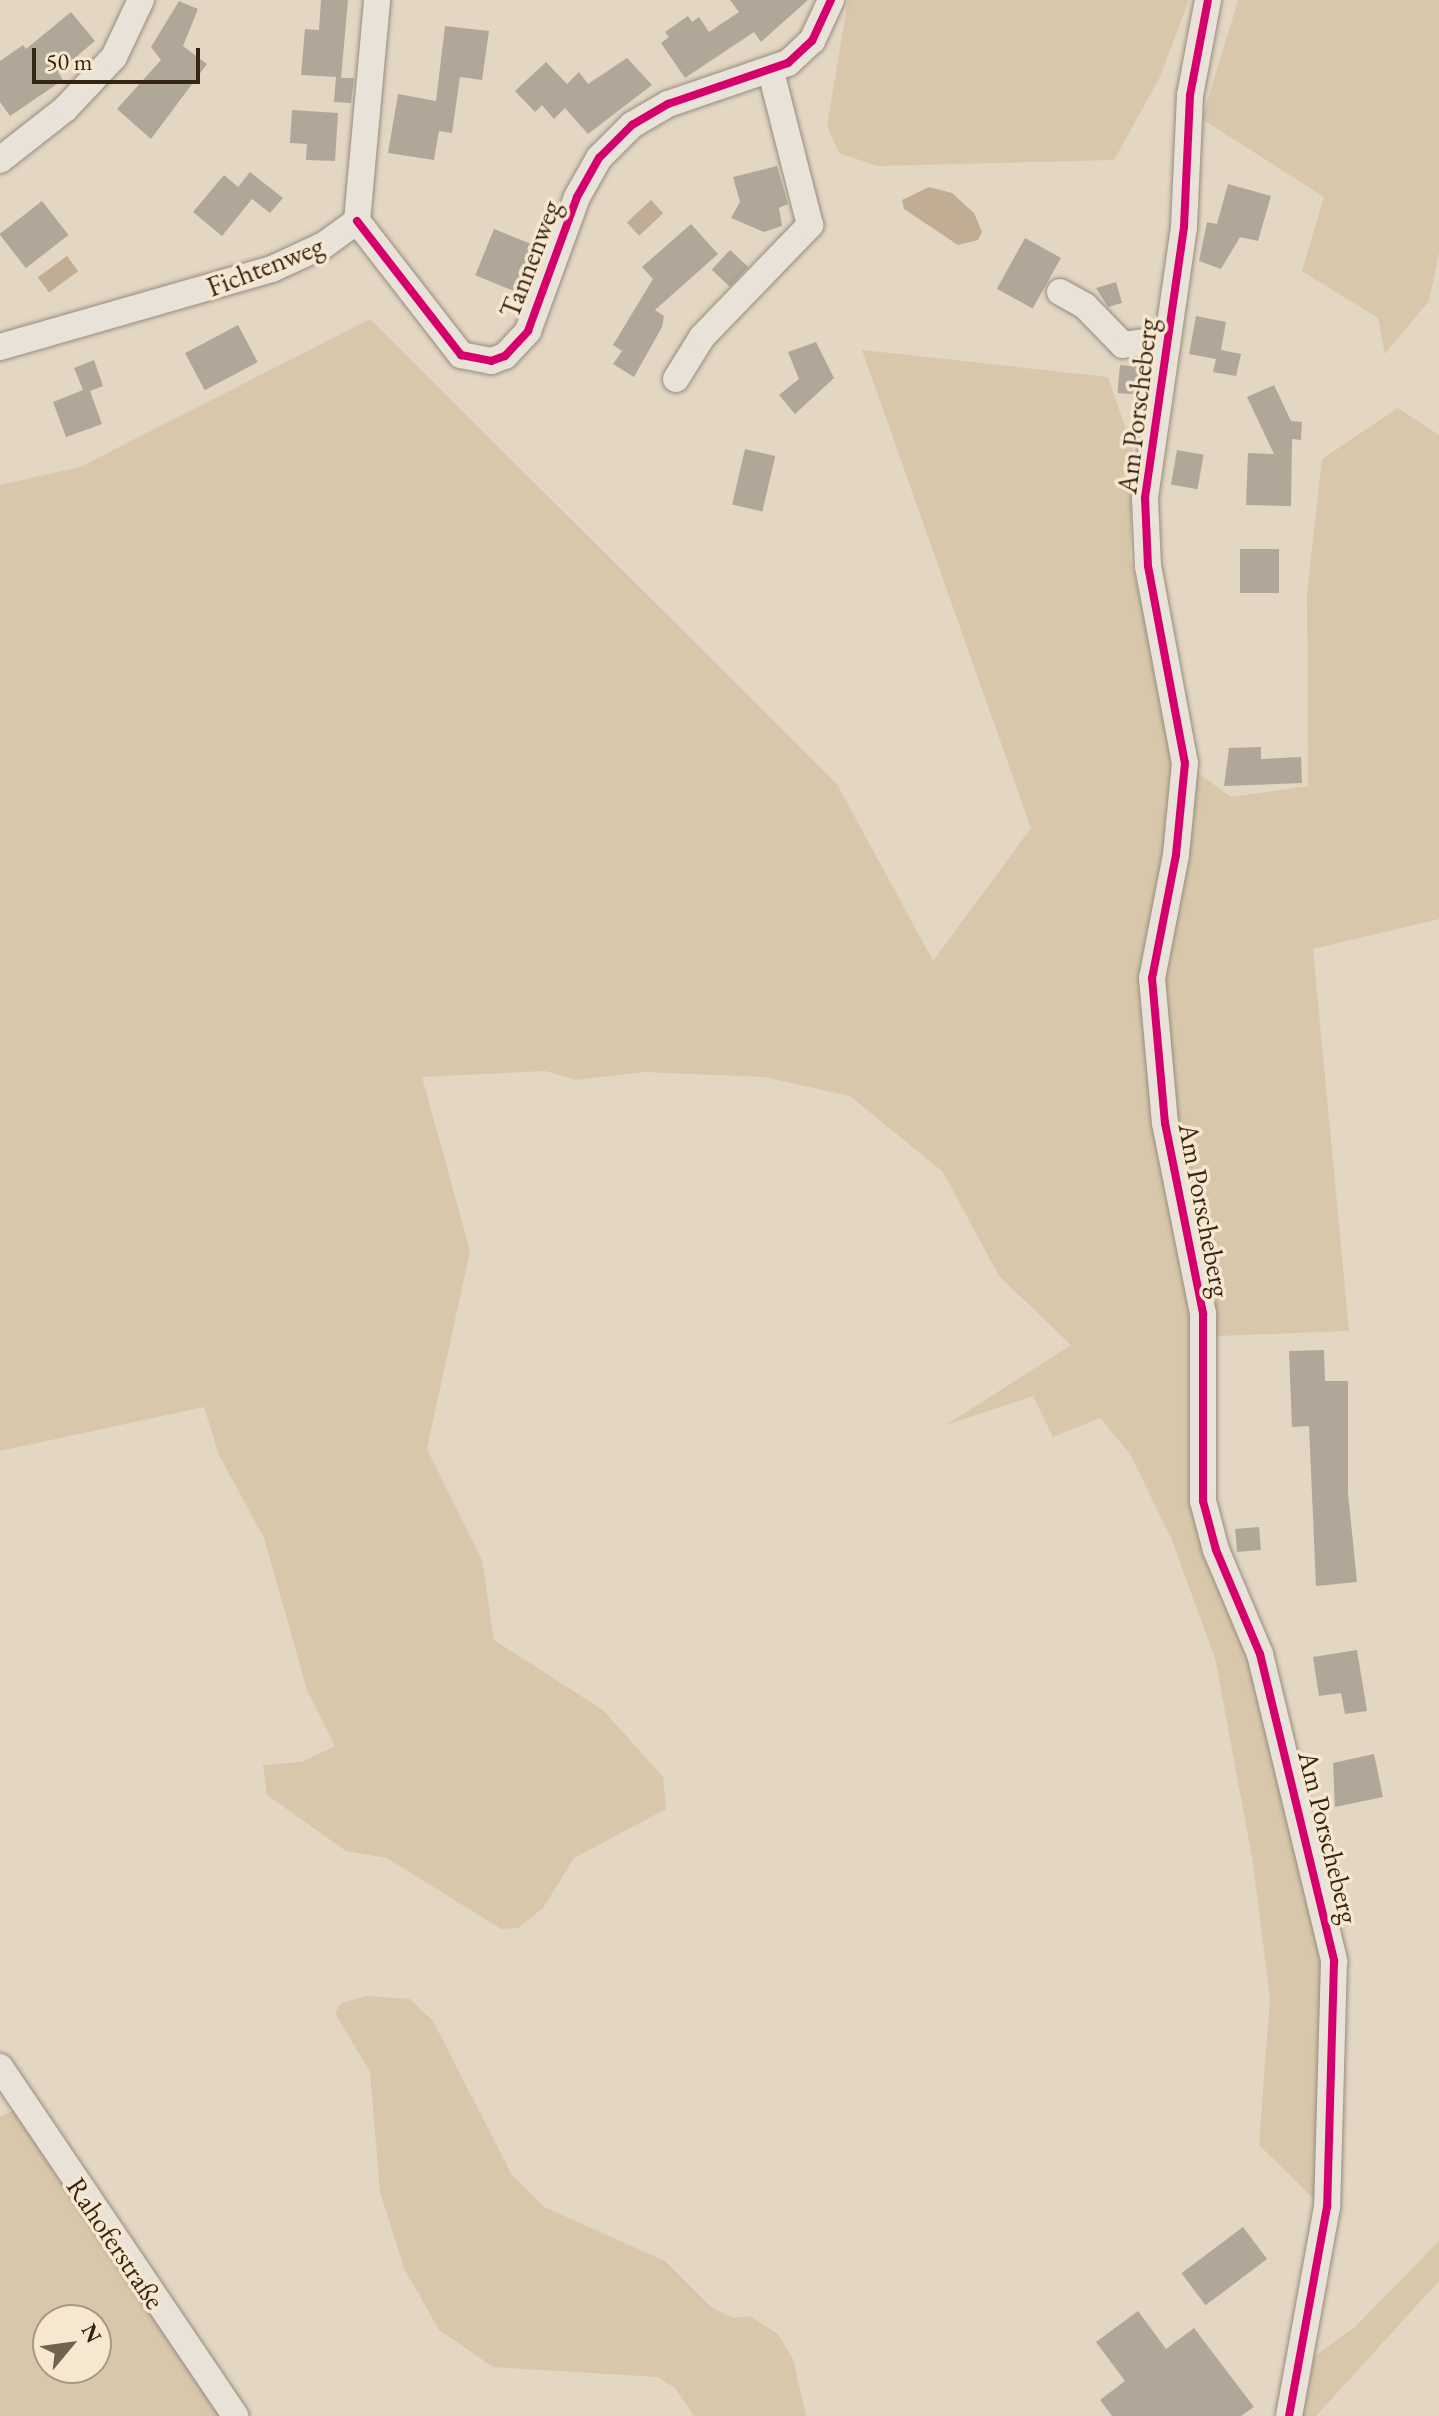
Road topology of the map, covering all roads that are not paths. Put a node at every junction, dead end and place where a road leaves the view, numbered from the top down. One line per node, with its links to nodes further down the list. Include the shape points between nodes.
1 (141, 0): 6 (street, via 129,35 107,66 65,109)
2 (377, 0): 7 (street, Fichtenweg)
3 (831, 0): 5 (street, Tannenweg, via 812,41)
4 (1208, 0): 9 (street, Am Porscheberg, via 1190,95 1184,227)
5 (771, 72): 7 (street, Tannenweg, via 668,104 616,140 577,197 528,331 505,356 491,361 461,355); 11 (street, via 810,225 702,337)
6 (0, 160)
7 (357, 221): 10 (street, Fichtenweg, via 324,245 272,269)
8 (1060, 292): 9 (street, via 1085,306 1123,345)
9 (1165, 339): 14 (street, Am Porscheberg, via 1146,530 1185,763 1176,855 1152,978 1165,1123 1203,1314 1203,1501 1216,1550 1260,1654 1334,1961 1327,2207)
10 (0, 347)
11 (676, 379)
12 (0, 2067): 13 (street, Rahoferstraße)
13 (235, 2416)
14 (1289, 2416)

